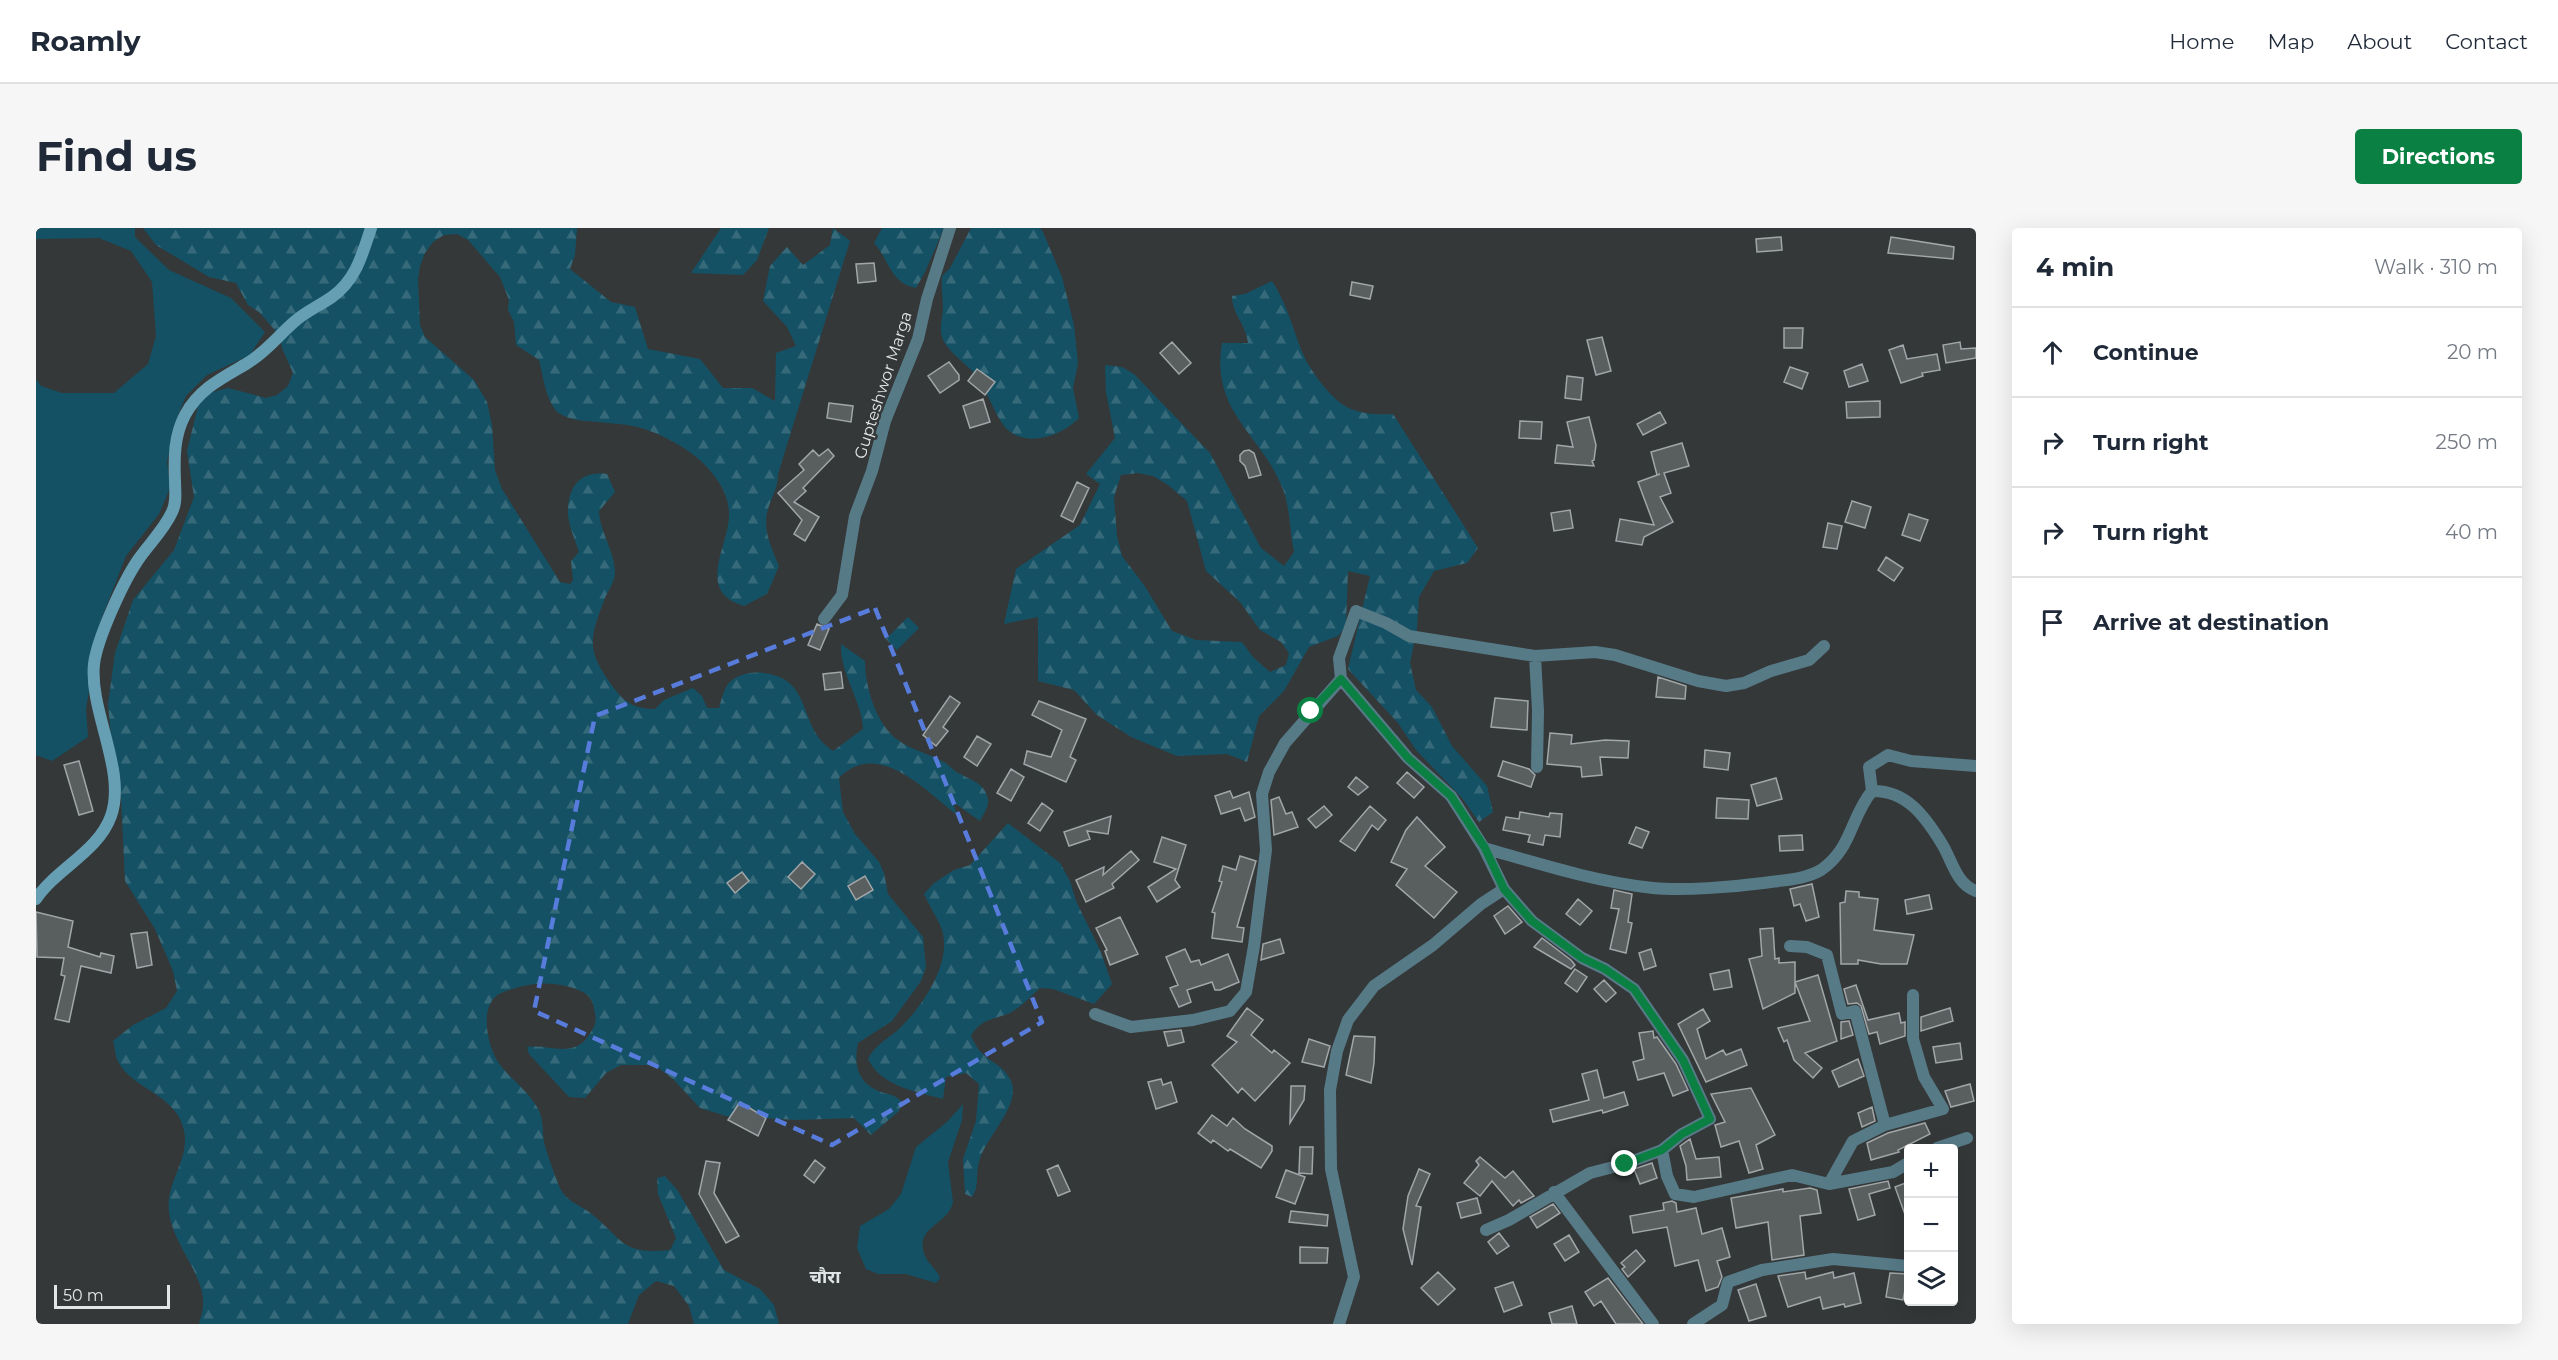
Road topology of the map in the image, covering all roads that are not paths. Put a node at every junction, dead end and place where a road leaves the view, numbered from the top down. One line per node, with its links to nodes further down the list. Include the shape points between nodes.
1 (370, 228): 13 (street, via 358,267 348,283 294,322 264,351 212,384 185,415 175,438 176,496 172,512 124,585 94,663 94,682 116,789 110,818 88,849)
2 (950, 228): 3 (street, Gupteshwor Marga, via 918,339 885,421 855,516 842,595)
3 (824, 619)
4 (1824, 646): 5 (street, via 1809,660 1726,686 1615,655 1595,652)
5 (1535, 656): 6 (street, via 1409,636 1356,611 1339,658); 8 (street)
6 (1341, 679): 10 (street, via 1408,758 1451,796); 16 (street, via 1285,742 1262,794 1266,850 1246,992 1230,1011 1193,1020 1131,1027)
7 (1976, 766): 9 (street, via 1911,761 1888,755 1869,767)
8 (1537, 767)
9 (1872, 791): 10 (street, via 1862,803 1843,849 1820,870 1802,878 1745,885 1656,888 1606,882); 12 (street, via 1888,791 1906,798 1942,844 1968,888)
10 (1485, 848): 11 (street)
11 (1504, 889): 20 (street, via 1532,921 1582,958 1634,989 1683,1060 1710,1119); 26 (street, via 1374,986 1348,1020 1330,1090 1332,1169 1354,1278)
12 (1976, 891)
13 (36, 899)
14 (1790, 945): 17 (street, via 1827,955 1842,1014 1855,1011)
15 (1913, 996): 17 (street, via 1913,1039 1924,1077 1943,1109)
16 (1095, 1014)
17 (1886, 1125): 22 (street, via 1852,1142)
18 (1967, 1138): 19 (street)
19 (1951, 1144)
20 (1662, 1150): 22 (street, via 1675,1194 1694,1197 1792,1175); 23 (street, via 1590,1173)
21 (1904, 1165): 22 (street, via 1893,1172)
22 (1829, 1184)
23 (1554, 1192): 24 (street); 27 (street)
24 (1486, 1230)
25 (1904, 1266): 28 (street, via 1833,1259 1762,1270 1728,1282 1722,1305)
26 (1339, 1324)
27 (1653, 1324)
28 (1693, 1324)

